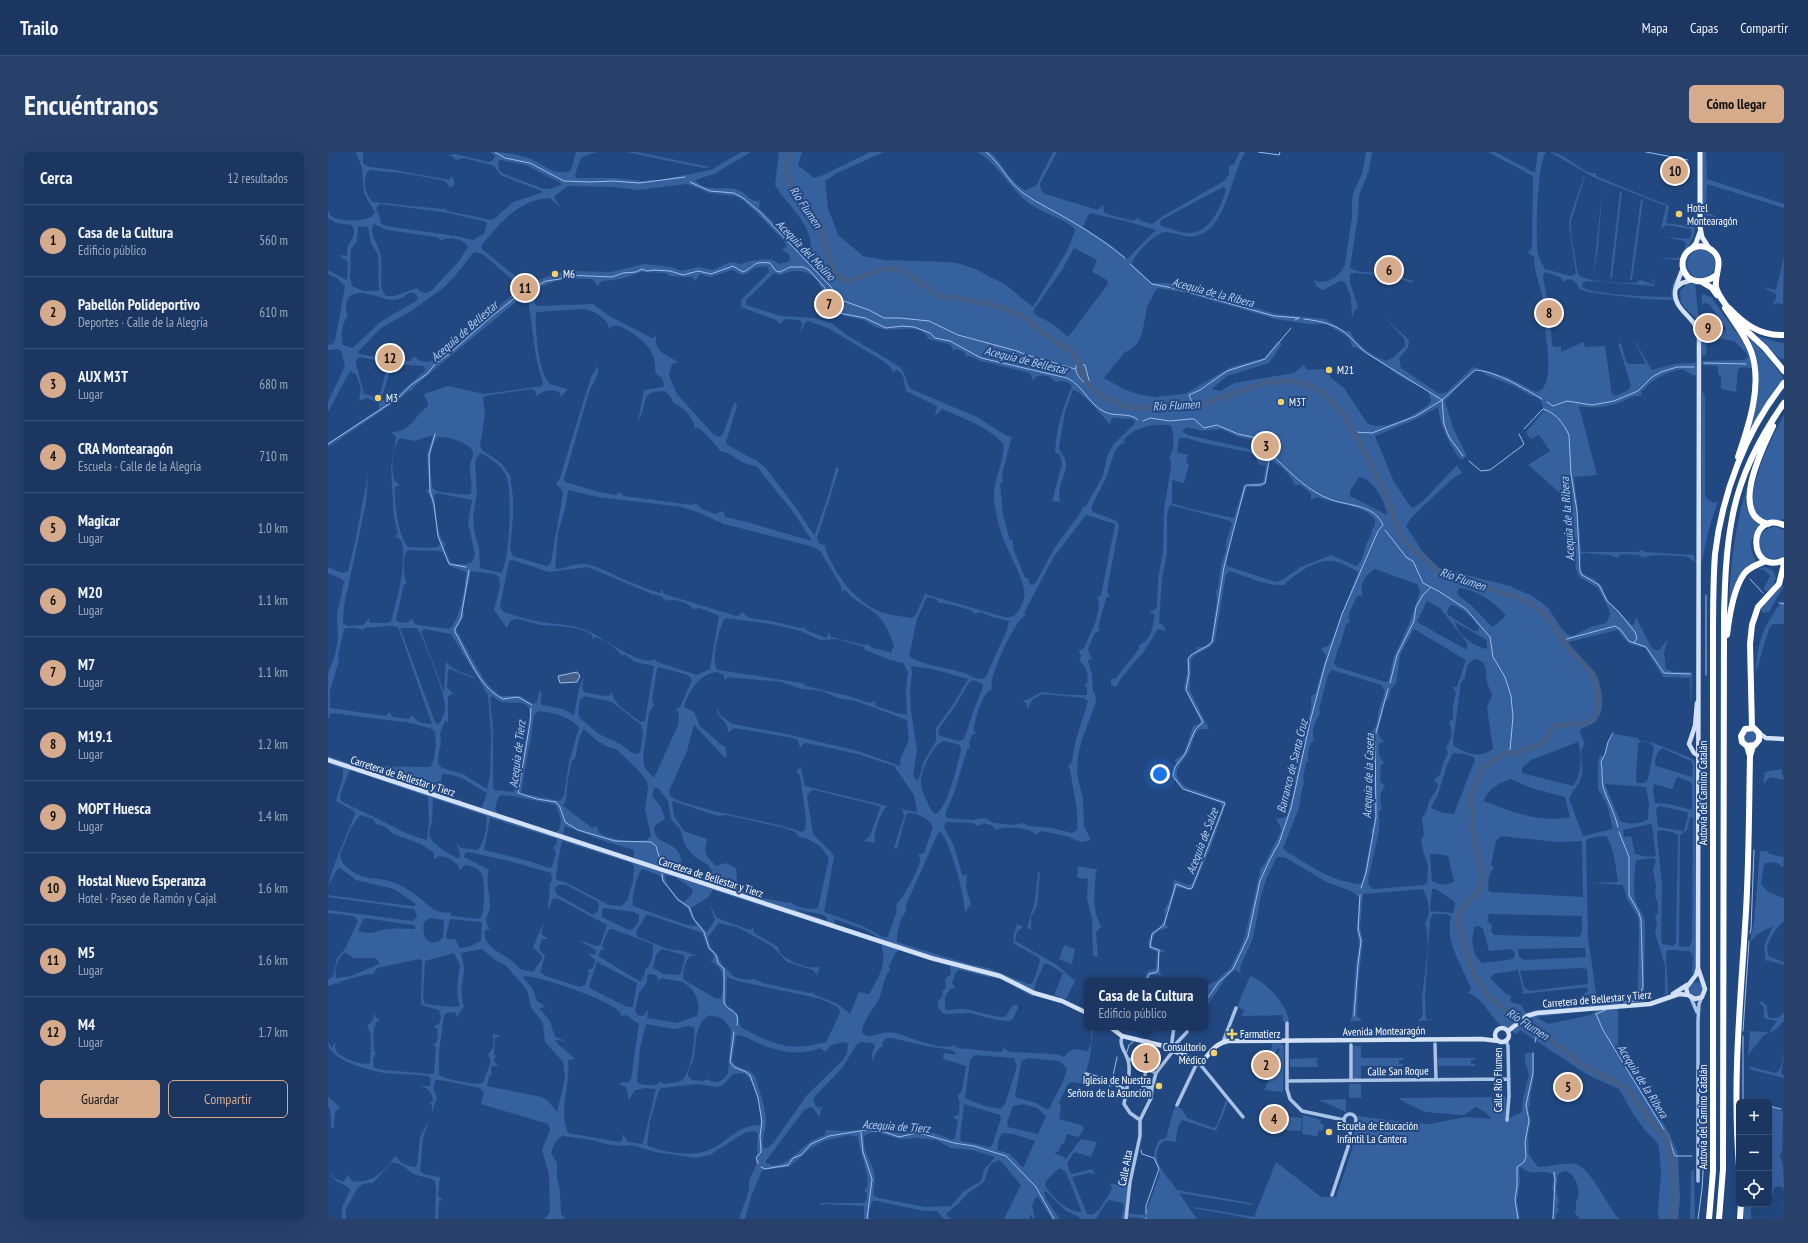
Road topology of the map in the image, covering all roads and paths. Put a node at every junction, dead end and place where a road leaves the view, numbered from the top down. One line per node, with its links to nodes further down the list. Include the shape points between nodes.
1 (1700, 152): 2 (main road)
2 (1700, 227): 3 (main road, via 1702,238); 4 (main road, via 1699,237)
3 (1709, 248): 4 (highway, via 1697,246); 6 (highway, via 1718,259)
4 (1690, 250): 5 (highway, via 1684,258)
5 (1683, 268): 7 (highway); 10 (street)
6 (1715, 276): 8 (highway); 9 (highway)
7 (1692, 280): 8 (highway); 10 (street)
8 (1702, 282): 9 (highway)
9 (1714, 287): 11 (highway)
10 (1676, 288): 24 (street, via 1678,305 1694,322 1699,336)
11 (1726, 307): 12 (highway, via 1748,326 1763,332); 13 (highway); 16 (highway, via 1750,350 1754,362 1754,376 1749,423)
12 (1784, 335)
13 (1784, 371)
14 (1784, 383): 16 (highway, Autovía del Camino Catalán, via 1751,436)
15 (1784, 405): 17 (highway, via 1767,438 1748,501 1752,514 1760,522); 26 (highway, Autovía del Camino Catalán, via 1753,456 1741,484 1732,517 1726,572)
16 (1723, 510): 81 (highway, Autovía del Camino Catalán, via 1713,578 1713,1171)
17 (1768, 524): 18 (highway); 20 (highway, via 1759,532 1755,542 1758,553)
18 (1784, 524)
19 (1784, 560): 21 (highway)
20 (1766, 561): 21 (highway); 26 (highway, via 1750,568 1744,574 1732,607 1728,632)
21 (1773, 562): 23 (highway)
22 (1784, 564): 23 (highway)
23 (1780, 577): 25 (highway, via 1777,587 1758,608 1752,626)
24 (1699, 692): 30 (street); 30 (street, via 1689,744)
25 (1750, 728): 27 (highway, via 1759,733); 29 (highway, via 1743,731 1741,736 1742,742)
26 (1724, 736): 82 (highway, Autovía del Camino Catalán, via 1723,1153)
27 (1762, 739): 28 (street); 29 (highway)
28 (1784, 739)
29 (1750, 746): 76 (highway, via 1747,889 1736,1084)
30 (1700, 757): 32 (street)
31 (328, 760): 40 (street, Carretera de Bellestar y Tierz, via 931,958 1000,976 1034,993 1062,1001)
32 (1698, 968): 33 (street); 34 (street)
33 (1692, 981): 34 (street); 35 (street)
34 (1703, 984): 37 (street, via 1705,992)
35 (1687, 985): 36 (street); 38 (street)
36 (1689, 997): 37 (street); 38 (street, via 1679,994); 41 (street, via 1696,1007)
37 (1702, 997): 41 (street)
38 (1669, 998): 45 (street, Carretera de Bellestar y Tierz, via 1650,1004 1537,1013 1528,1016)
39 (1236, 1008): 54 (street)
40 (1084, 1012)
41 (1698, 1021): 77 (street)
42 (1287, 1023): 53 (street)
43 (1114, 1030): 48 (street)
44 (1174, 1030): 57 (street)
45 (1509, 1030): 47 (street, via 1501,1028); 51 (street)
46 (1187, 1032): 57 (street)
47 (1496, 1032): 49 (street, Avenida Montearagón); 50 (street)
48 (1122, 1036): 52 (street); 58 (street, via 1121,1047)
49 (1481, 1039): 50 (street, Avenida Montearagón); 53 (street, Avenida Montearagón)
50 (1499, 1040): 51 (street)
51 (1506, 1040): 64 (street, Calle Río Flumen)
52 (1147, 1041): 57 (street); 59 (street)
53 (1287, 1041): 54 (street, Avenida Montearagón); 67 (street)
54 (1223, 1042): 60 (street, via 1212,1048 1203,1061)
55 (1435, 1044): 66 (street)
56 (1351, 1045): 65 (street)
57 (1173, 1050): 60 (street); 62 (street)
58 (1128, 1059): 59 (street); 69 (street)
59 (1140, 1061): 61 (street, via 1146,1062)
60 (1198, 1063): 70 (street); 71 (street)
61 (1146, 1069): 62 (street); 68 (street, via 1143,1086)
62 (1156, 1073): 68 (street, Calle Alta)
63 (1086, 1074): 69 (street)
64 (1509, 1079): 66 (street, Calle San Roque); 74 (street, Calle Río Flumen)
65 (1351, 1080): 66 (street, Calle San Roque); 67 (street, Calle San Roque)
66 (1436, 1080)
67 (1287, 1081): 73 (street, via 1288,1094 1297,1108 1308,1113)
68 (1152, 1089): 72 (street, Calle Alta)
69 (1126, 1090): 72 (street, via 1124,1104 1130,1113)
70 (1177, 1105)
71 (1243, 1117)
72 (1140, 1120): 80 (street, Calle Alta, via 1140,1136 1130,1182)
73 (1344, 1120): 75 (street, via 1346,1125); 75 (street, via 1348,1115 1354,1116 1356,1122)
74 (1507, 1120)
75 (1351, 1127): 78 (street, via 1346,1154)
76 (1738, 1135)
77 (1698, 1181)
78 (1332, 1195)
79 (1741, 1207): 83 (highway)
80 (1126, 1219)
81 (1709, 1219)
82 (1719, 1219)
83 (1740, 1219)

